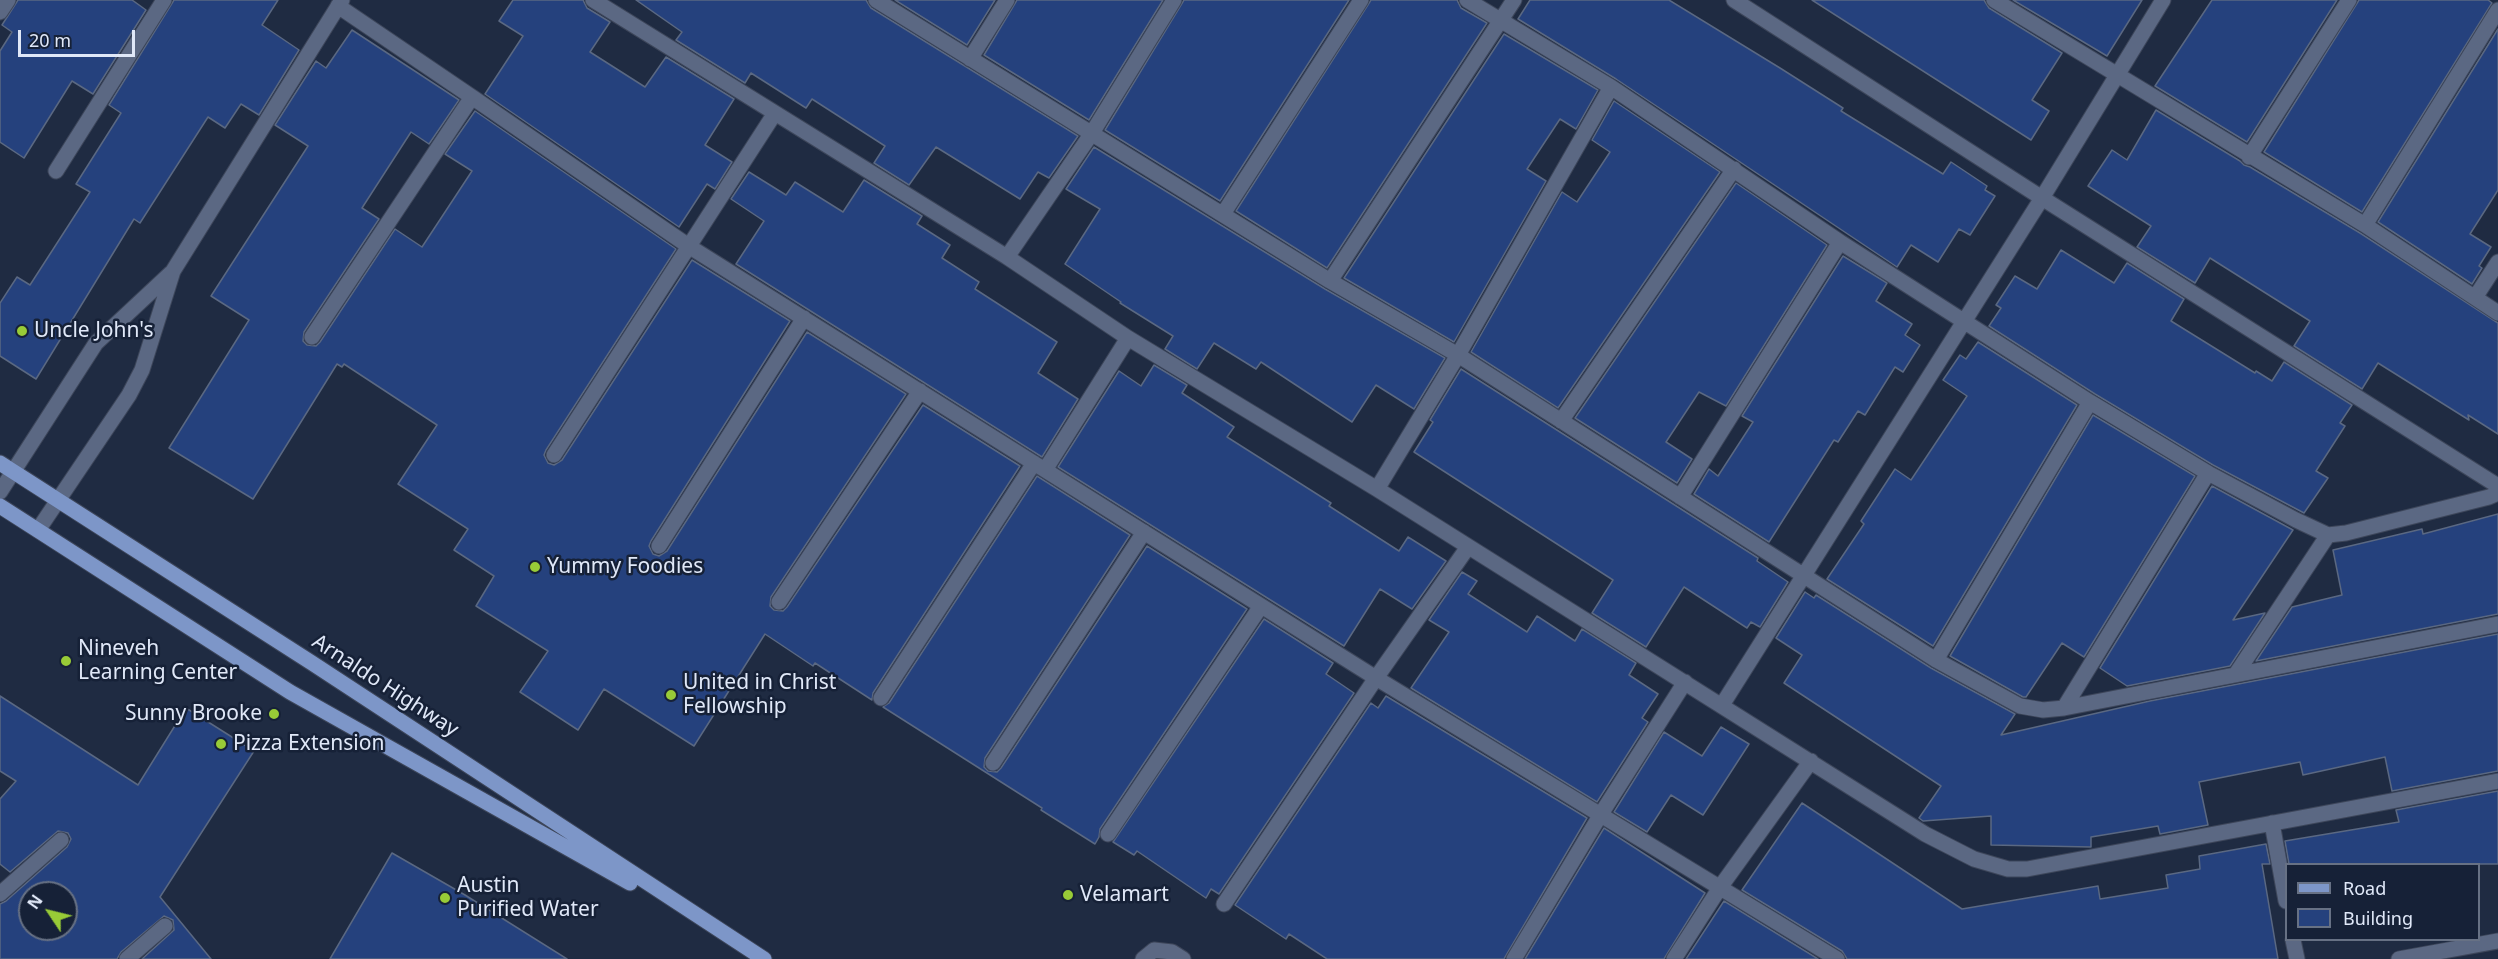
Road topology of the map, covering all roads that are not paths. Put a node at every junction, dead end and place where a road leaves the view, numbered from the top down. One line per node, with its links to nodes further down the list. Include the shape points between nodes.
1 (8, 0): 16 (street)
2 (164, 0): 26 (street)
3 (593, 0): 22 (street)
4 (876, 0): 18 (street)
5 (1007, 0): 18 (street)
6 (1174, 0): 23 (street)
7 (1361, 0): 28 (street)
8 (1467, 0): 17 (street)
9 (1514, 0): 17 (street)
10 (1734, 0): 27 (street)
11 (1994, 0): 19 (street)
12 (2163, 0): 19 (street)
13 (2349, 0): 24 (street)
14 (340, 3): 21 (street); 34 (street)
15 (2498, 10): 29 (street)
16 (0, 12)
17 (1501, 20): 20 (street); 35 (street)
18 (970, 59): 23 (street)
19 (2117, 73): 24 (street); 27 (street)
20 (1611, 87): 25 (street); 42 (street)
21 (472, 97): 31 (street); 40 (street)
22 (775, 113): 31 (street); 32 (street)
23 (1092, 133): 28 (street); 32 (street)
24 (2250, 157): 29 (street)
25 (1734, 169): 30 (street); 45 (street)
26 (56, 171)
27 (2042, 198): 39 (street); 51 (street)
28 (1223, 214): 35 (street)
29 (2365, 225): 36 (street)
30 (1840, 242): 39 (street); 55 (street)
31 (690, 247): 38 (street); 46 (street)
32 (1007, 257): 41 (street)
33 (2498, 262): 36 (street)
34 (173, 271): 49 (street, via 96,343); 56 (street, via 142,370)
35 (1330, 281): 42 (street)
36 (2476, 296): 37 (street)
37 (2498, 313)
38 (804, 318): 43 (street); 61 (street)
39 (1963, 320): 44 (street); 63 (street)
40 (312, 337)
41 (1128, 338): 48 (street); 52 (street)
42 (1458, 355): 45 (street); 52 (street)
43 (920, 391): 48 (street); 64 (street)
44 (2090, 402): 50 (street); 67 (street)
45 (1561, 421): 55 (street)
46 (554, 455)
47 (0, 463): 49 (main road, Arnaldo Highway)
48 (1040, 466): 59 (street); 71 (street)
49 (14, 472): 53 (street); 56 (main road, Arnaldo Highway)
50 (2208, 473): 60 (street); 73 (street)
51 (2498, 486)
52 (1377, 489): 62 (street)
53 (0, 492)
54 (2498, 493): 60 (street)
55 (1680, 497): 63 (street)
56 (59, 501): 58 (street); 88 (main road, Arnaldo Highway)
57 (0, 506): 58 (main road, Arnaldo Highway)
58 (38, 530): 88 (main road, Arnaldo Highway, via 290,692)
59 (1144, 532): 65 (street); 75 (street)
60 (2328, 535): 68 (street)
61 (659, 546)
62 (1468, 547): 69 (street); 70 (street)
63 (1803, 576): 67 (street); 72 (street)
64 (779, 602)
65 (1261, 606): 69 (street); 79 (street)
66 (2498, 624): 68 (street)
67 (1936, 660): 73 (street, via 2020,706)
68 (2236, 674): 73 (street)
69 (1376, 678): 77 (street); 84 (street)
70 (1685, 682): 72 (street); 77 (street)
71 (881, 698)
72 (1722, 705): 74 (street)
73 (2064, 708)
74 (1811, 761): 78 (street, via 1925,834 1974,860 2008,869 2027,869); 81 (street)
75 (993, 763)
76 (2498, 781): 78 (street)
77 (1601, 814): 81 (street); 94 (street)
78 (2272, 823): 83 (street)
79 (1108, 834)
80 (62, 840): 82 (street)
81 (1721, 886): 89 (street); 95 (street)
82 (0, 894)
83 (2285, 895)
84 (1224, 904)
85 (165, 926): 90 (street)
86 (2498, 940): 97 (street)
87 (2293, 941): 96 (street)
88 (745, 947): 91 (main road, Arnaldo Highway)
89 (1833, 958)
90 (128, 959)
91 (764, 959)
92 (1143, 959): 93 (street, via 1154,950 1172,952)
93 (1183, 959)
94 (1514, 959)
95 (1674, 959)
96 (2297, 959)
97 (2399, 959)

